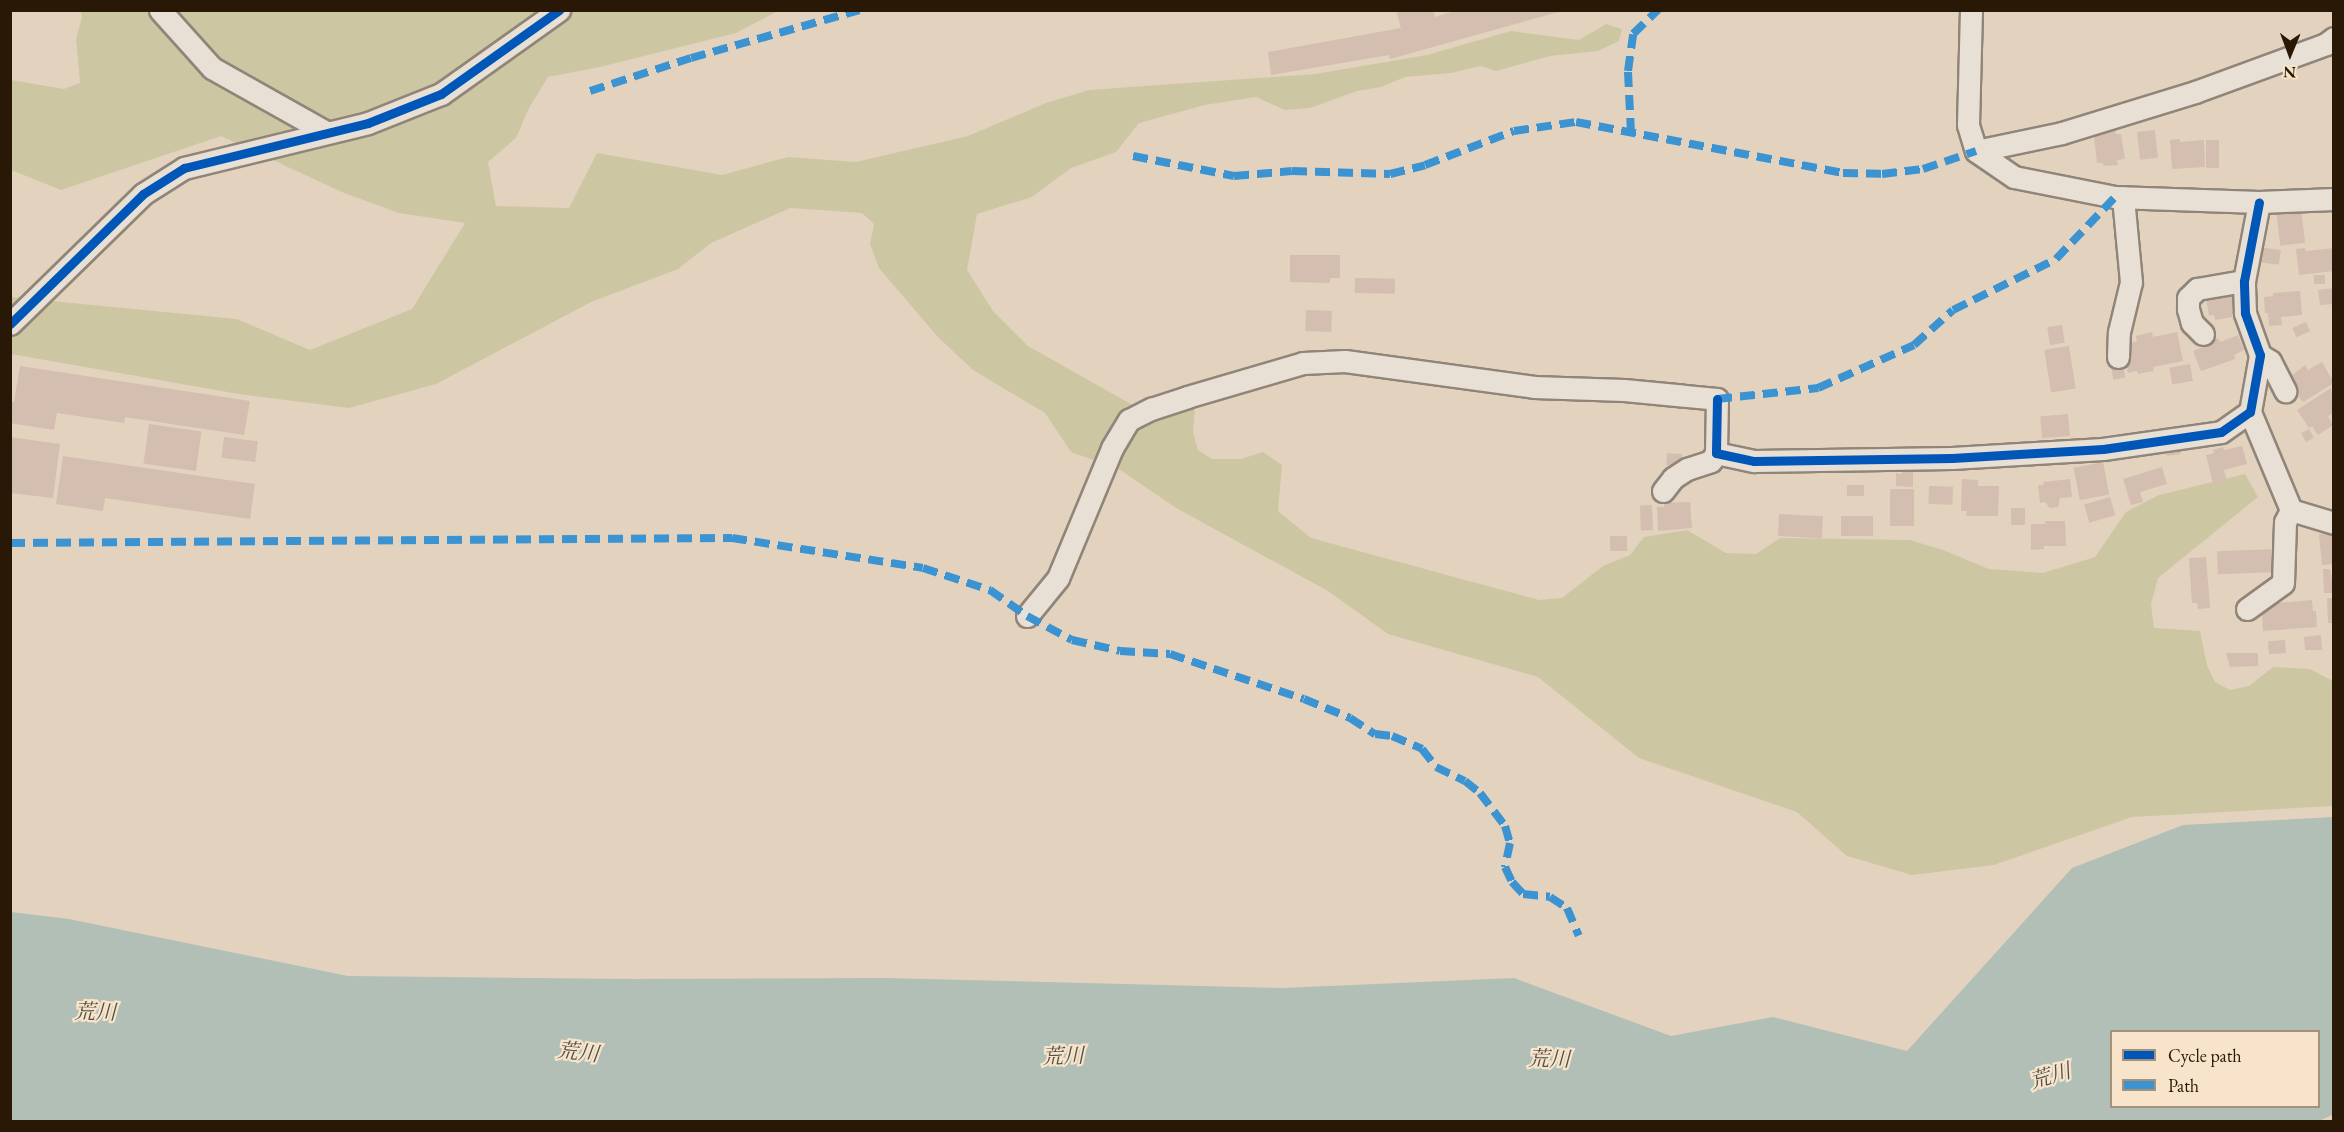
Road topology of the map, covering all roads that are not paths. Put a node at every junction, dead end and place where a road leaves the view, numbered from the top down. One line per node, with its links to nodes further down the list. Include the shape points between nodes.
1 (160, 10): 5 (street, via 212,68)
2 (559, 10): 5 (street, via 441,94 369,123)
3 (1971, 10): 6 (street, via 1968,125)
4 (2334, 38): 6 (street, via 2195,92 2062,133)
5 (326, 132): 11 (street, via 183,168 143,194)
6 (1976, 151): 7 (street, via 2014,177)
7 (2123, 197): 9 (street); 14 (street, via 2131,282 2119,332)
8 (2334, 199): 9 (street)
9 (2259, 202): 10 (street)
10 (2244, 280): 12 (street, via 2197,290 2188,298 2192,323); 13 (street, via 2245,313)
11 (10, 324)
12 (2203, 333)
13 (2260, 355): 15 (street, via 2270,361); 16 (street)
14 (2118, 357)
15 (2285, 391)
16 (2250, 412): 17 (street, via 2222,432 2103,449 1784,462); 19 (street)
17 (1716, 453): 18 (street, via 1711,461 1673,478); 22 (street, via 1717,399 1534,387 1345,361 1303,363 1187,397 1129,420 1112,448 1058,578)
18 (1663, 491)
19 (2291, 510): 20 (street); 21 (street, via 2285,522 2283,583)
20 (2334, 523)
21 (2247, 609)
22 (1027, 616)

